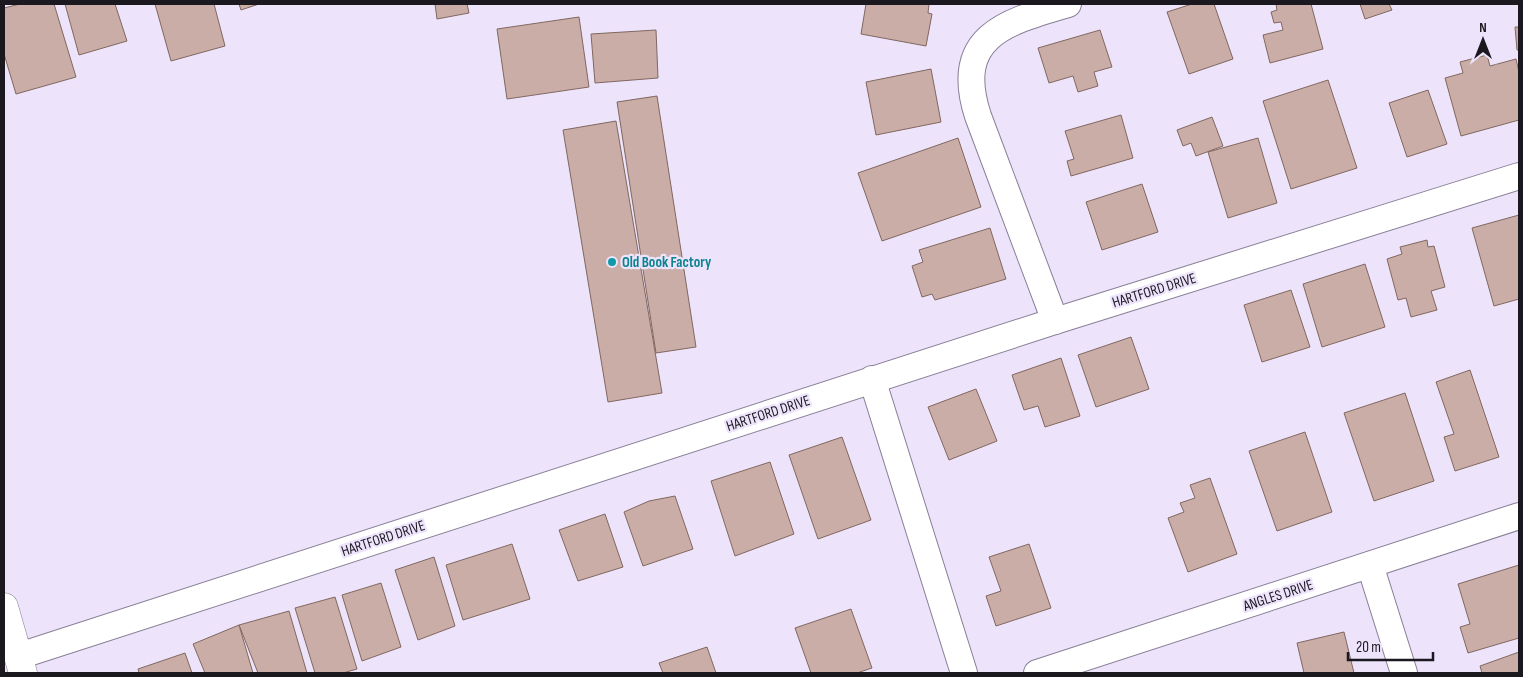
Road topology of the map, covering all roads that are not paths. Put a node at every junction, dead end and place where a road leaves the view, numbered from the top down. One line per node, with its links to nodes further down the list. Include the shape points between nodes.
1 (1068, 4): 3 (street, via 1018,19 997,30 980,47 972,70 971,93)
2 (1519, 176): 3 (street, HARTFORD DRIVE)
3 (1055, 321): 4 (street, HARTFORD DRIVE)
4 (872, 379): 8 (street, HARTFORD DRIVE); 10 (street)
5 (1519, 516): 6 (street, ANGLES DRIVE)
6 (1370, 565): 9 (street, ANGLES DRIVE); 12 (street)
7 (4, 607): 8 (main road)
8 (21, 665)
9 (1086, 666): 11 (street, ANGLES DRIVE)
10 (964, 673)
11 (1037, 673)
12 (1404, 673)

